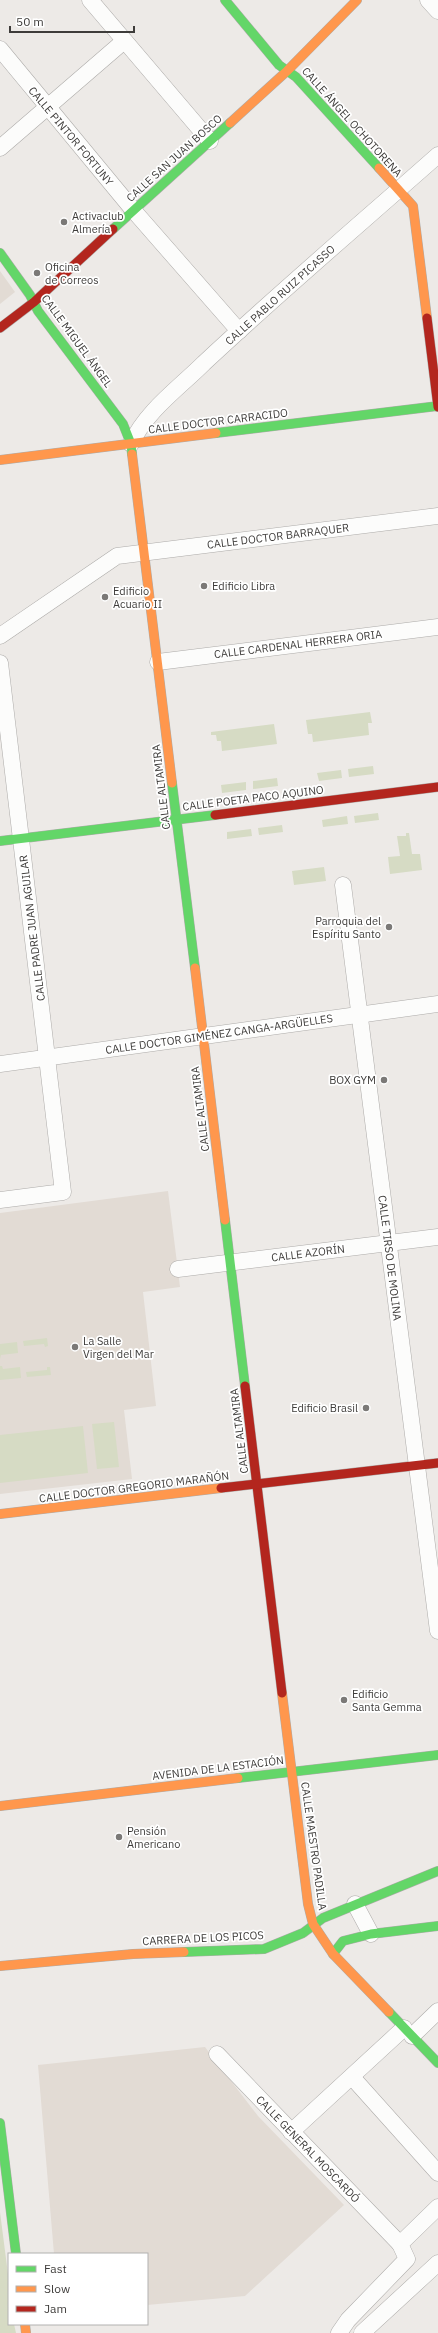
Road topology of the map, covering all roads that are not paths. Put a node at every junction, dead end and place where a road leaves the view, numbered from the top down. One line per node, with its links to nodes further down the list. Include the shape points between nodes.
1 (90, 0): 6 (street)
2 (225, 0): 8 (street, CALLE ÁNGEL OCHOTORENA, via 279,65)
3 (357, 0): 8 (street, CALLE SAN JUAN BOSCO)
4 (428, 0): 5 (street)
5 (438, 11)
6 (124, 41): 9 (street); 10 (street)
7 (0, 49): 9 (street, CALLE PINTOR FORTUNY)
8 (287, 71): 10 (street, CALLE SAN JUAN BOSCO); 13 (street, CALLE ÁNGEL OCHOTORENA, via 296,77)
9 (47, 108): 11 (street); 14 (street, CALLE PINTOR FORTUNY)
10 (210, 141): 14 (street, CALLE SAN JUAN BOSCO)
11 (0, 148)
12 (438, 154): 13 (street, CALLE PABLO RUIZ PICASSO)
13 (398, 190): 18 (street, CALLE PABLO RUIZ PICASSO); 19 (street, CALLE ÁNGEL OCHOTORENA, via 413,206)
14 (134, 211): 16 (street, CALLE SAN JUAN BOSCO); 18 (street, CALLE PINTOR FORTUNY)
15 (0, 253): 16 (street, CALLE MIGUEL ÁNGEL)
16 (34, 302): 17 (street, CALLE SAN JUAN BOSCO); 20 (street, CALLE MIGUEL ÁNGEL, via 123,424)
17 (0, 328)
18 (239, 330): 20 (street, CALLE PABLO RUIZ PICASSO, via 151,415 137,431)
19 (438, 406): 20 (street, CALLE DOCTOR CARRACIDO)
20 (132, 444): 21 (street, CALLE DOCTOR CARRACIDO); 23 (street, CALLE ALTAMIRA)
21 (0, 460)
22 (438, 516): 23 (street, CALLE DOCTOR BARRAQUER)
23 (145, 553): 25 (street, CALLE DOCTOR BARRAQUER, via 118,556); 26 (street, CALLE ALTAMIRA)
24 (438, 627): 26 (street, CALLE CARDENAL HERRERA ORIA)
25 (0, 636)
26 (158, 662): 29 (street, CALLE ALTAMIRA)
27 (0, 663): 30 (street, CALLE PADRE JUAN AGUILAR)
28 (438, 787): 29 (street, CALLE POETA PACO AQUINO)
29 (177, 819): 30 (street, CALLE POETA PACO AQUINO); 35 (street, CALLE ALTAMIRA)
30 (21, 839): 31 (street, CALLE POETA PACO AQUINO); 36 (street, CALLE PADRE JUAN AGUILAR)
31 (0, 841)
32 (343, 885): 34 (street, CALLE TIRSO DE MOLINA)
33 (438, 1004): 34 (street, CALLE DOCTOR GIMÉNEZ CANGA-ARGÜELLES)
34 (358, 1015): 35 (street, CALLE DOCTOR GIMÉNEZ CANGA-ARGÜELLES); 40 (street, CALLE TIRSO DE MOLINA)
35 (203, 1036): 36 (street, CALLE DOCTOR GIMÉNEZ CANGA-ARGÜELLES); 41 (street, CALLE ALTAMIRA)
36 (47, 1057): 37 (street, CALLE DOCTOR GIMÉNEZ CANGA-ARGÜELLES); 38 (street, CALLE PADRE JUAN AGUILAR, via 63,1192)
37 (0, 1064)
38 (0, 1200)
39 (438, 1237): 40 (street, CALLE AZORÍN)
40 (388, 1243): 41 (street, CALLE AZORÍN); 44 (street, CALLE TIRSO DE MOLINA)
41 (231, 1263): 42 (street, CALLE AZORÍN); 45 (street, CALLE ALTAMIRA)
42 (178, 1269)
43 (438, 1463): 44 (street, CALLE DOCTOR GREGORIO MARAÑÓN)
44 (417, 1466): 45 (street, CALLE DOCTOR GREGORIO MARAÑÓN); 47 (street, CALLE TIRSO DE MOLINA)
45 (257, 1484): 46 (street, CALLE DOCTOR GREGORIO MARAÑÓN); 49 (street, CALLE ALTAMIRA)
46 (0, 1514)
47 (437, 1622)
48 (438, 1755): 49 (street, AVENIDA DE LA ESTACIÓN)
49 (292, 1772): 50 (street, AVENIDA DE LA ESTACIÓN); 53 (street, CALLE MAESTRO PADILLA, via 308,1904)
50 (0, 1806)
51 (438, 1871): 52 (street, CARRERA DE LOS PICOS)
52 (355, 1904): 53 (street, CARRERA DE LOS PICOS); 55 (street)
53 (314, 1924): 56 (street, CALLE MAESTRO PADILLA); 57 (street, CARRERA DE LOS PICOS, via 303,1933 264,1949 133,1954)
54 (438, 1926): 55 (street)
55 (370, 1934): 56 (street, via 343,1941)
56 (333, 1954): 59 (street, CALLE MAESTRO PADILLA)
57 (0, 1966)
58 (438, 2011): 59 (street)
59 (408, 2032): 61 (street, CALLE MAESTRO PADILLA); 62 (street)
60 (217, 2054): 64 (street, CALLE GENERAL MOSCARDÓ)
61 (438, 2063)
62 (352, 2077): 64 (street); 65 (street)
63 (0, 2123): 68 (street)
64 (291, 2132): 67 (street, CALLE GENERAL MOSCARDÓ)
65 (438, 2173)
66 (438, 2207): 67 (street)
67 (403, 2252): 70 (street, CALLE GENERAL MOSCARDÓ); 71 (street)
68 (16, 2253)
69 (438, 2262): 70 (street)
70 (424, 2276): 72 (street)
71 (339, 2333)
72 (362, 2333)

